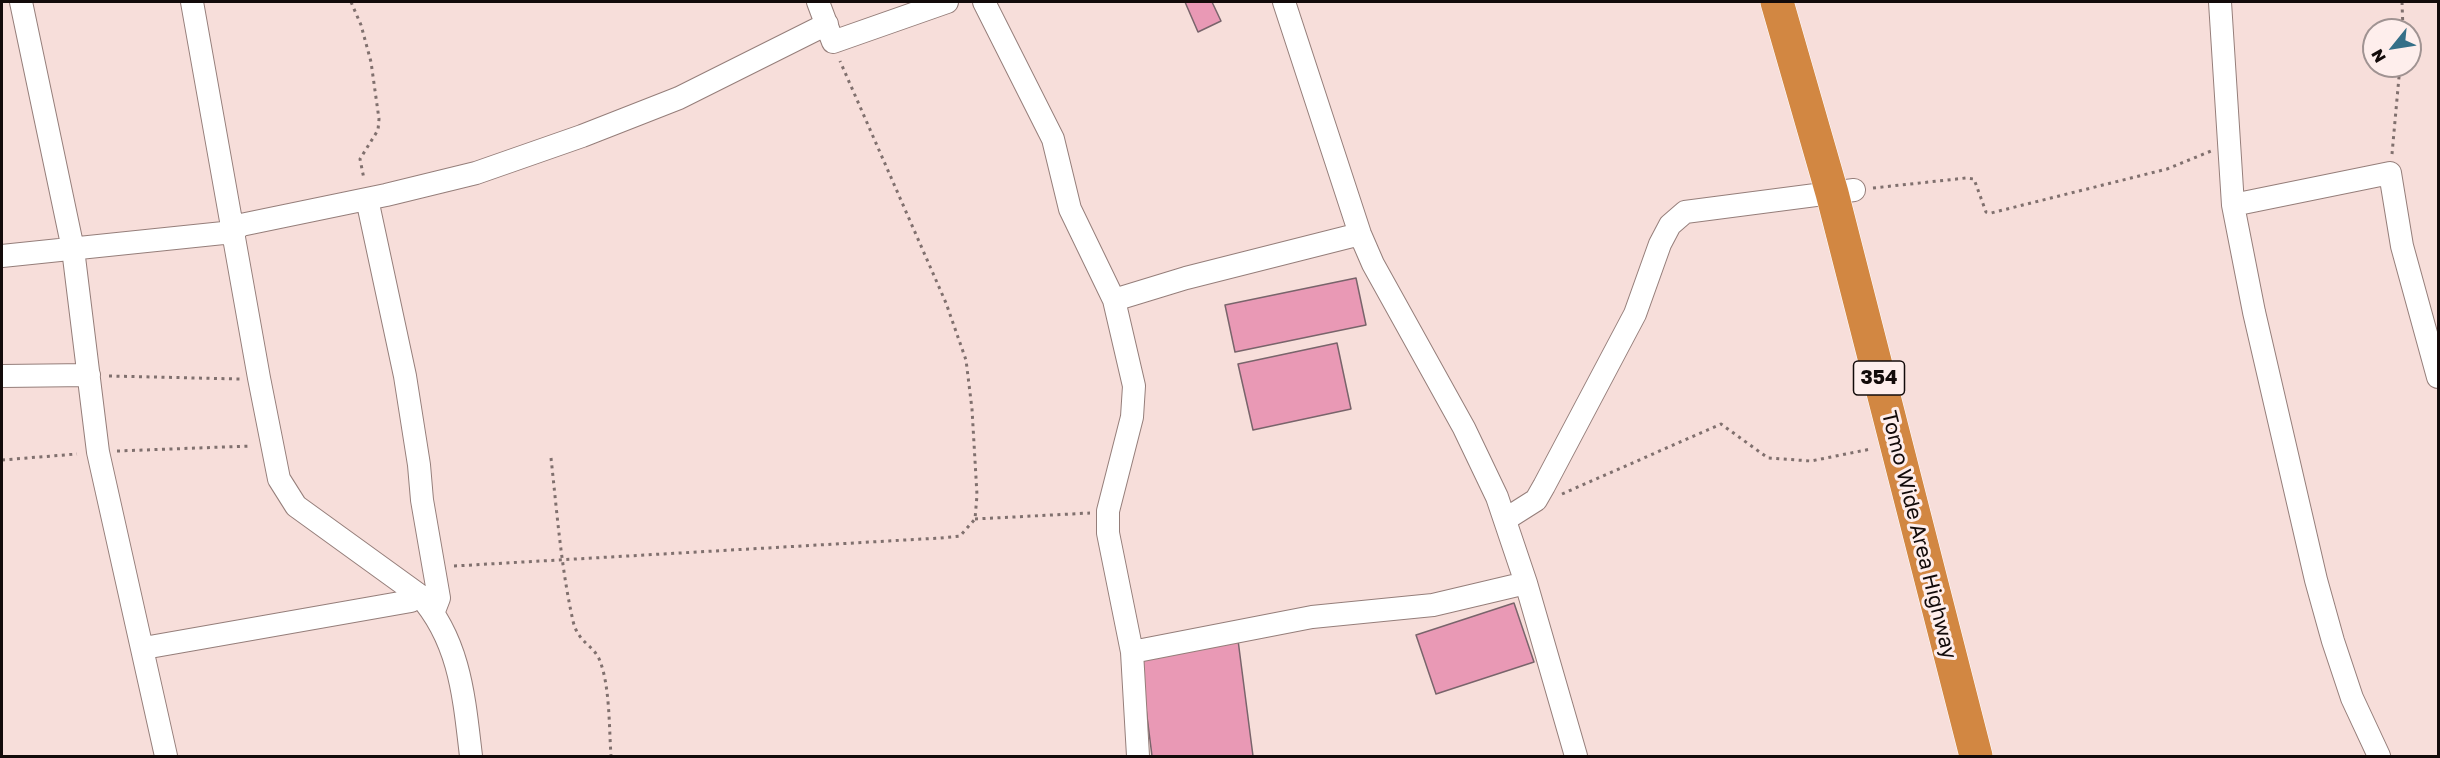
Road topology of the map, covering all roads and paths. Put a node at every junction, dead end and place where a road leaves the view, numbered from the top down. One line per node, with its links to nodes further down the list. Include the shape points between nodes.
1 (21, 2): 22 (street)
2 (192, 2): 20 (street)
3 (351, 2): 18 (path, via 370,62 379,119 378,130 360,159)
4 (818, 2): 13 (street)
5 (947, 2): 13 (street)
6 (984, 2): 24 (street, via 1053,139 1070,209)
7 (1284, 2): 21 (street)
8 (1777, 2): 17 (highway, Tomo Wide Area Highway / 354)
9 (1800, 2): 17 (highway, Tomo Wide Area Highway / 354)
10 (2220, 2): 15 (street)
11 (2402, 2): 12 (path)
12 (2403, 18)
13 (830, 33): 18 (street, via 582,136 476,173); 36 (path, via 966,360 977,495)
14 (2399, 78): 16 (path)
15 (2229, 143): 17 (path, via 2167,170 1991,213 1986,212 1974,179); 19 (street)
16 (2390, 173): 19 (street); 27 (street, via 2402,246)
17 (1843, 192): 29 (highway, Tomo Wide Area Highway / 354); 34 (street, via 1685,212 1670,225 1635,314); 50 (highway, Tomo Wide Area Highway / 354)
18 (367, 199): 20 (street, via 241,225); 39 (street, via 405,376)
19 (2233, 205): 51 (street, via 2316,580 2352,698)
20 (233, 232): 22 (street); 28 (street)
21 (1360, 234): 24 (street); 37 (street, via 1464,428)
22 (72, 249): 23 (street); 25 (street)
23 (2, 256)
24 (1114, 300): 35 (street, via 1134,386 1132,417)
25 (89, 375): 26 (street); 28 (path); 31 (street)
26 (2, 376)
27 (2439, 377)
28 (259, 378): 30 (street)
29 (1896, 444): 34 (path, via 1811,461 1767,458 1721,424 1556,496); 49 (highway, Tomo Wide Area Highway / 354)
30 (271, 445): 31 (path); 41 (street, via 279,479 296,506)
31 (98, 452): 33 (path); 42 (street)
32 (551, 458): 38 (path)
33 (2, 460)
34 (1536, 500): 37 (street)
35 (1108, 512): 36 (path); 43 (street, via 1108,533)
36 (975, 519): 38 (path, via 960,536)
37 (1506, 519): 40 (street)
38 (562, 561): 39 (path); 46 (path, via 578,637 600,660)
39 (434, 567): 41 (street, via 439,598)
40 (1526, 583): 43 (street, via 1433,605 1312,617); 48 (street)
41 (426, 603): 42 (street, via 411,601); 45 (street, via 445,631 459,670)
42 (144, 648): 44 (street)
43 (1132, 652): 47 (street)
44 (166, 756)
45 (471, 756)
46 (611, 756)
47 (1138, 756)
48 (1576, 756)
49 (1976, 756)
50 (1995, 756)
51 (2379, 756)

